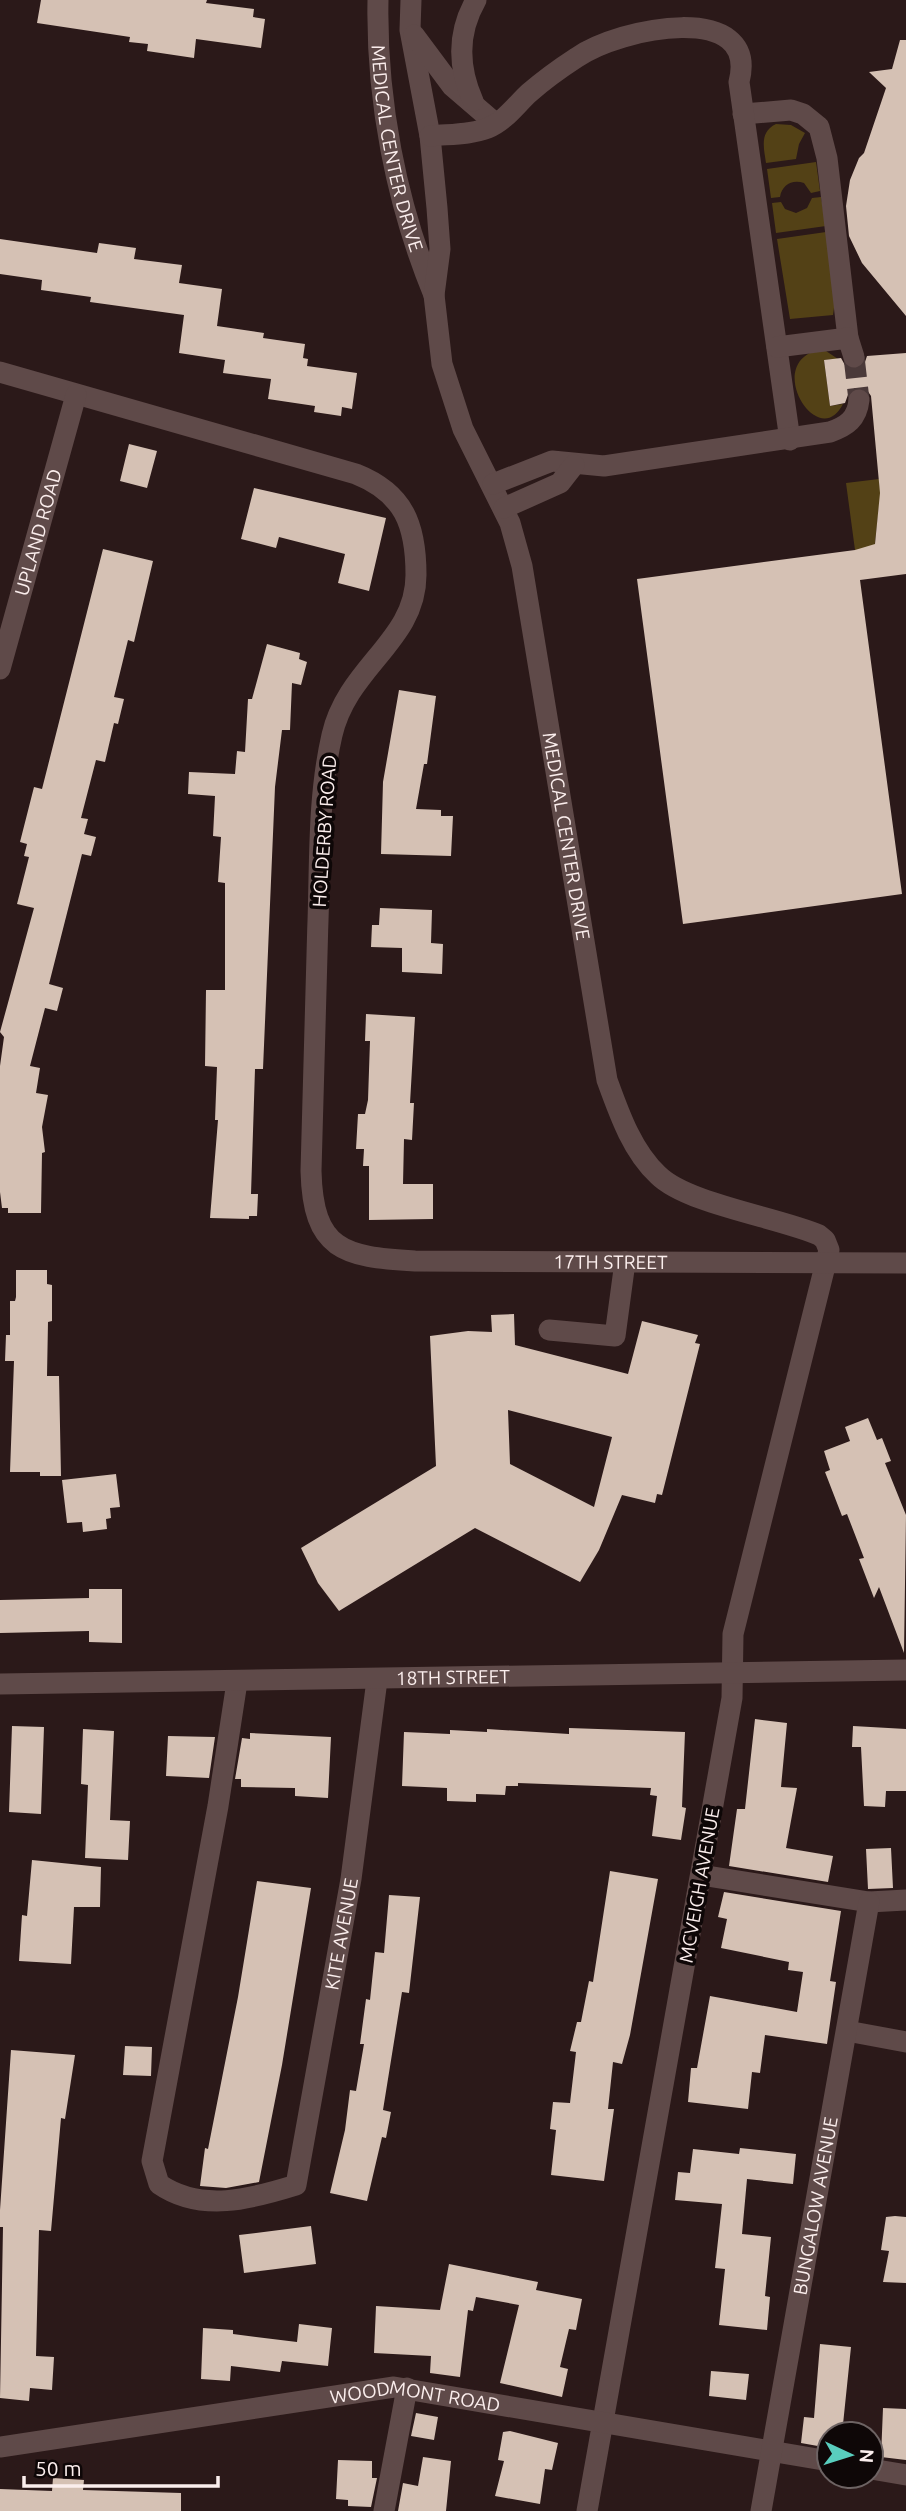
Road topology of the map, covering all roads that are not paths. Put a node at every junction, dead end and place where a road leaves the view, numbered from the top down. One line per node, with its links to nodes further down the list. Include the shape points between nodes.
1 (378, 0): 9 (street, MEDICAL CENTER DRIVE, via 382,93 396,170 417,254)
2 (411, 0): 4 (street, MEDICAL CENTER DRIVE)
3 (476, 0): 5 (street, via 461,45 465,84)
4 (410, 30): 5 (street, MEDICAL CENTER DRIVE, via 440,73); 8 (street, MEDICAL CENTER DRIVE)
5 (475, 107): 7 (street, MEDICAL CENTER DRIVE)
6 (743, 114): 7 (street, via 738,42 725,26 702,20 652,25 600,44 552,74); 10 (street); 10 (street, via 792,110 803,114 819,127 827,158 851,348)
7 (495, 123): 8 (street, via 466,133)
8 (430, 136): 9 (street, MEDICAL CENTER DRIVE, via 440,249)
9 (434, 295): 16 (street, MEDICAL CENTER DRIVE, via 436,330 452,400)
10 (777, 347): 14 (street)
11 (0, 372): 12 (street, HOLDERBY ROAD)
12 (76, 395): 18 (street, UPLAND ROAD); 19 (street, HOLDERBY ROAD, via 363,477 394,496 409,524 415,558 413,605 398,632 349,692 327,757 320,842 311,1171)
13 (859, 400): 14 (street, via 856,414 842,428)
14 (790, 440): 15 (street, via 604,466)
15 (574, 465): 16 (street, via 541,463); 17 (street, via 551,489)
16 (493, 484): 17 (street, MEDICAL CENTER DRIVE)
17 (504, 508): 22 (street, MEDICAL CENTER DRIVE, via 529,598 601,1053 616,1105 641,1154 664,1181 684,1193 819,1235 829,1250)
18 (0, 669)
19 (322, 1232): 20 (street, 17TH STREET, via 338,1246 385,1259)
20 (625, 1262): 22 (street, 17TH STREET); 23 (street, via 615,1336)
21 (906, 1263): 22 (street, 17TH STREET)
22 (828, 1264): 25 (street, MCVEIGH AVENUE, via 733,1634)
23 (549, 1330)
24 (906, 1671): 25 (street, 18TH STREET)
25 (733, 1673): 26 (street, 18TH STREET); 29 (street, MCVEIGH AVENUE)
26 (377, 1680): 27 (street, 18TH STREET); 27 (street, KITE AVENUE, via 351,1879 296,2185 216,2202 170,2192 159,2184 152,2161)
27 (237, 1682): 28 (street, 18TH STREET)
28 (0, 1685)
29 (701, 1875): 31 (street); 35 (street, MCVEIGH AVENUE)
30 (906, 1900): 31 (street)
31 (869, 1902): 32 (street, BUNGALOW AVENUE)
32 (847, 2031): 33 (street); 37 (street, BUNGALOW AVENUE)
33 (906, 2042)
34 (407, 2388): 35 (street, WOODMONT ROAD); 36 (street, WOODMONT ROAD, via 377,2388); 41 (street)
35 (604, 2421): 37 (street, WOODMONT ROAD); 42 (street, MCVEIGH AVENUE)
36 (0, 2446)
37 (772, 2450): 38 (street, WOODMONT ROAD); 43 (street, BUNGALOW AVENUE)
38 (815, 2458)
39 (885, 2471): 40 (street)
40 (906, 2475)
41 (384, 2511)
42 (587, 2511)
43 (761, 2511)

